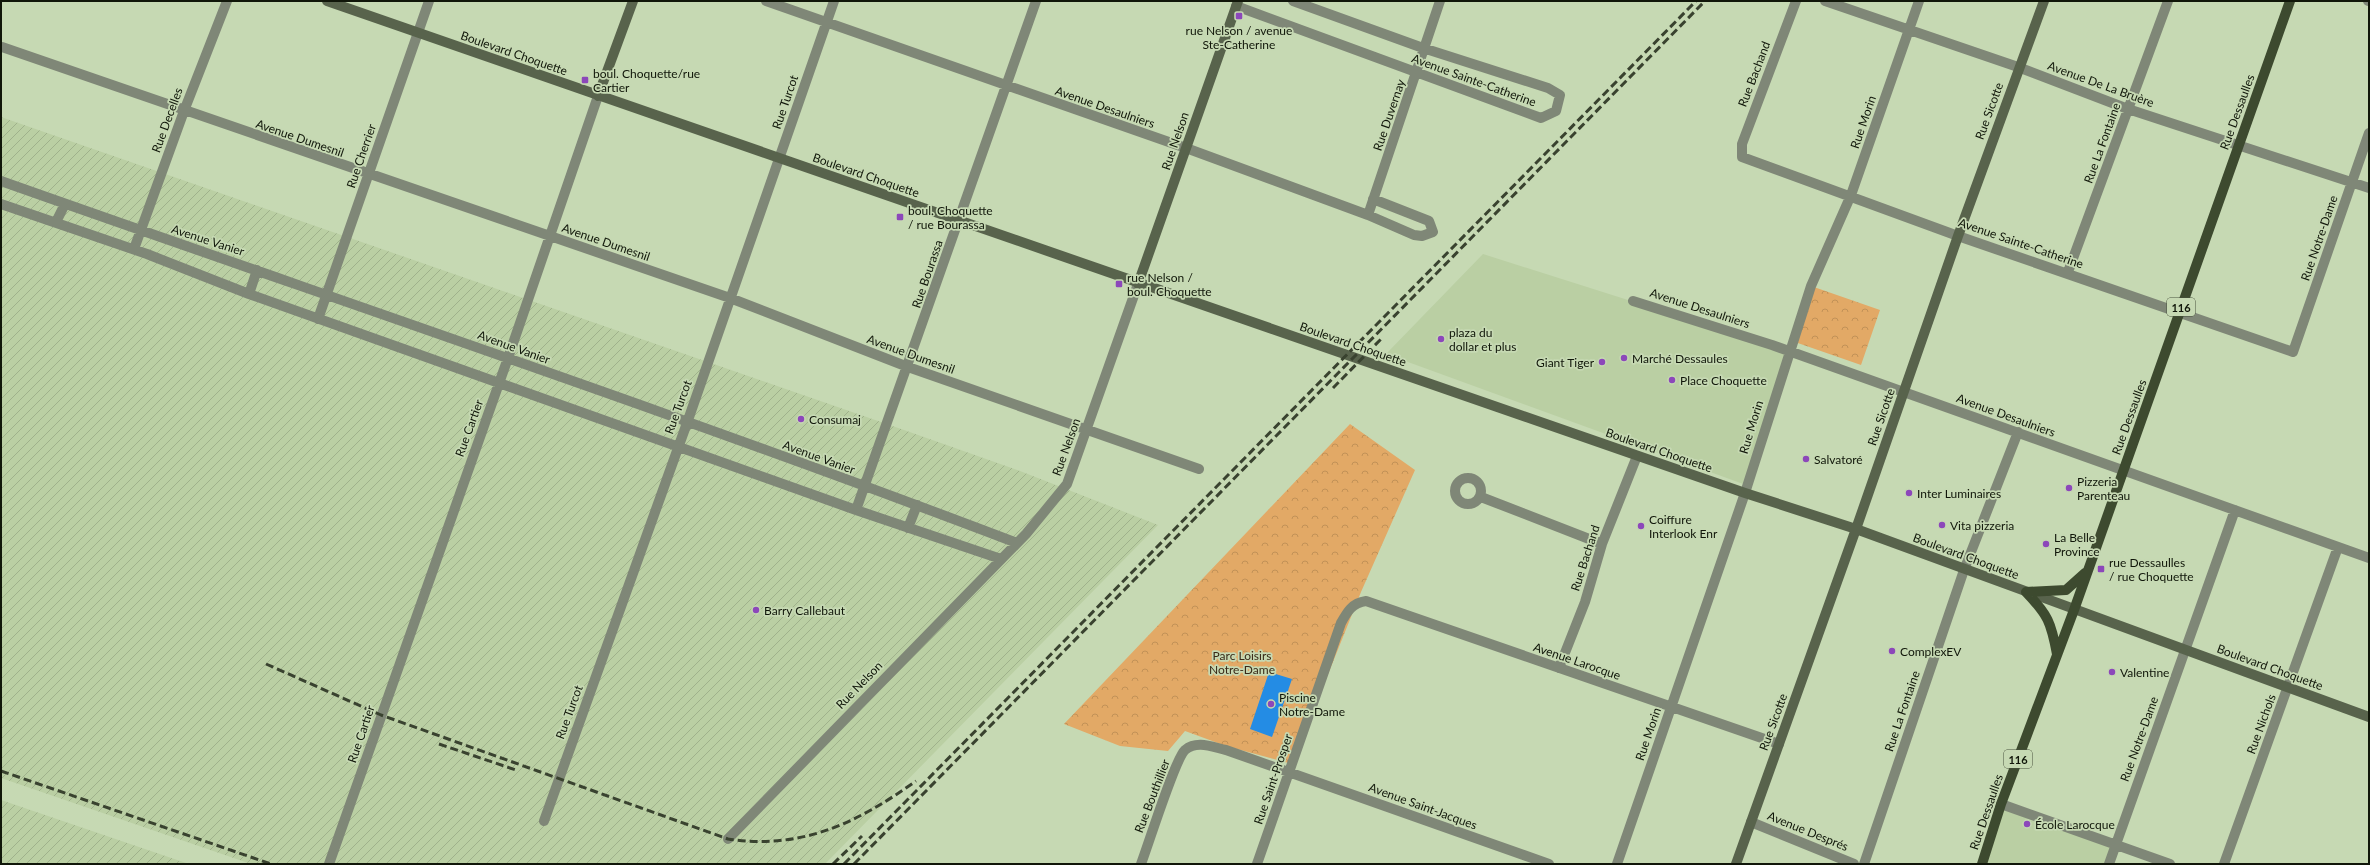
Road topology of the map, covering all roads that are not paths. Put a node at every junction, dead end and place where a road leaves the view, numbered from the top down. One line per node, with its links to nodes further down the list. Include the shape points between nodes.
1 (227, 1): 27 (street, Rue Decelles)
2 (327, 1): 19 (main road, Boulevard Choquette)
3 (429, 1): 19 (street, Rue Cherrier)
4 (633, 1): 25 (main road, Rue Cartier)
5 (766, 1): 17 (street, Avenue Desaulniers)
6 (834, 1): 17 (street, Rue Turcot)
7 (1036, 1): 24 (street, Rue Bourassa)
8 (1293, 1): 21 (street, Avenue Sainte-Catherine)
9 (1440, 1): 21 (street, Rue Duvernay)
10 (1796, 1): 31 (street, Rue Bachand, via 1742,144)
11 (1825, 1): 18 (street, Avenue De La Bruère)
12 (1919, 1): 18 (street, Rue Morin)
13 (2044, 1): 22 (main road, Rue Sicotte)
14 (2168, 1): 26 (street, Rue La Fontaine)
15 (2290, 1): 29 (main road, Rue Dessaulles / 116)
16 (1237, 4): 23 (street, Avenue Sainte-Catherine); 30 (main road, Rue Nelson)
17 (826, 23): 24 (street, Avenue Desaulniers); 32 (street, Rue Turcot)
18 (1910, 29): 22 (street, Avenue De La Bruère); 37 (street, Rue Morin)
19 (417, 33): 25 (main road, Boulevard Choquette); 33 (street, Rue Cherrier)
20 (2, 47): 27 (street, Avenue Dumesnil)
21 (1423, 48): 23 (street, Rue Duvernay); 23 (street, Avenue Sainte-Catherine, via 1548,88 1560,95 1556,110 1541,118)
22 (2018, 67): 26 (street, Avenue De La Bruère); 45 (main road, Rue Sicotte)
23 (1417, 73): 38 (street, Rue Duvernay)
24 (1006, 86): 30 (street, Avenue Desaulniers); 42 (street, Rue Bourassa)
25 (598, 96): 32 (main road, Boulevard Choquette); 46 (street, Rue Cartier)
26 (2128, 109): 29 (street, Avenue De La Bruère); 49 (street, Rue La Fontaine)
27 (184, 111): 33 (street, Avenue Dumesnil); 44 (street, Rue Decelles)
28 (2369, 133): 35 (street, Rue Notre-Dame)
29 (2239, 144): 35 (street, Avenue De La Bruère); 55 (main road, Rue Dessaulles / 116)
30 (1186, 148): 41 (street, Avenue Desaulniers); 50 (main road, Rue Nelson)
31 (1742, 157): 37 (street, Avenue Sainte-Catherine)
32 (778, 159): 42 (main road, Boulevard Choquette); 53 (street, Rue Turcot)
33 (368, 175): 46 (street, Avenue Dumesnil); 52 (street, Rue Cherrier)
34 (1, 181): 40 (street, Avenue Vanier)
35 (2352, 182): 36 (street, Avenue De La Bruère); 58 (street, Rue Notre-Dame)
36 (2369, 188)
37 (1851, 196): 45 (street, Avenue Sainte-Catherine); 57 (street, Rue Morin, via 1811,286)
38 (1373, 199): 41 (street, Rue Duvernay); 41 (street, Avenue Desaulniers, via 1429,221 1433,232 1422,236 1414,235)
39 (1, 204): 43 (street)
40 (65, 204): 43 (street); 44 (street, Avenue Vanier)
41 (1368, 215)
42 (959, 221): 50 (main road, Boulevard Choquette); 60 (street, Rue Bourassa)
43 (56, 222): 47 (street)
44 (140, 232): 47 (street, Rue Decelles); 48 (street, Avenue Vanier)
45 (1958, 236): 49 (street, Avenue Sainte-Catherine); 62 (main road, Rue Sicotte)
46 (550, 237): 53 (street, Avenue Dumesnil); 59 (street, Rue Cartier)
47 (134, 250): 51 (street)
48 (257, 270): 51 (street); 52 (street, Avenue Vanier)
49 (2068, 272): 55 (street, Avenue Sainte-Catherine)
50 (1138, 284): 64 (street, Rue Nelson); 67 (main road, Boulevard Choquette)
51 (249, 294): 56 (street)
52 (327, 294): 56 (street, Rue Cherrier); 59 (street, Avenue Vanier)
53 (730, 298): 60 (street, Avenue Dumesnil); 63 (street, Rue Turcot)
54 (1633, 301): 57 (street, Avenue Desaulniers)
55 (2179, 313): 58 (street, Avenue Sainte-Catherine); 69 (main road, Rue Dessaulles / 116)
56 (318, 319): 61 (street)
57 (1789, 351): 62 (street, Avenue Desaulniers); 71 (street, Rue Morin)
58 (2293, 352)
59 (508, 358): 61 (street, Rue Cartier); 63 (street, Avenue Vanier)
60 (908, 367): 64 (street, Avenue Dumesnil); 70 (street, Rue Bourassa)
61 (499, 383): 66 (street); 101 (street, Rue Cartier)
62 (1904, 392): 65 (street, Avenue Desaulniers); 77 (main road, Rue Sicotte)
63 (687, 423): 66 (street, Rue Turcot); 70 (street, Avenue Vanier)
64 (1086, 430): 68 (street, Avenue Dumesnil); 78 (street, Rue Nelson, via 1067,484)
65 (2018, 432): 69 (street, Avenue Desaulniers); 84 (street, Rue La Fontaine)
66 (678, 446): 74 (street); 97 (street, Rue Turcot)
67 (1637, 456): 71 (main road, Boulevard Choquette); 79 (street, Rue Bachand)
68 (1199, 469)
69 (2124, 470): 75 (street, Avenue Desaulniers); 83 (main road, Rue Dessaulles / 116)
70 (864, 486): 73 (street, Avenue Vanier); 74 (street, Rue Bourassa)
71 (1744, 493): 77 (main road, Boulevard Choquette); 92 (street, Rue Morin)
72 (1481, 498): 79 (street)
73 (917, 505): 76 (street); 78 (street, Avenue Vanier)
74 (856, 510): 76 (street)
75 (2235, 510): 80 (street, Avenue Desaulniers); 88 (street, Rue Notre-Dame)
76 (908, 528): 82 (street)
77 (1856, 529): 84 (main road, Boulevard Choquette); 94 (main road, Rue Sicotte)
78 (1017, 543): 82 (street, Rue Nelson)
79 (1602, 544): 90 (street, Rue Bachand, via 1585,602)
80 (2338, 547): 81 (street, Avenue Desaulniers); 91 (street, Rue Nichols)
81 (2369, 558)
82 (1001, 559): 99 (street, Rue Nelson)
83 (2090, 566): 85 (main road, via 2082,578 2066,590); 87 (main road, Rue Dessaulles / 116)
84 (1964, 570): 85 (main road, Boulevard Choquette); 108 (street, Rue La Fontaine)
85 (2026, 592): 87 (main road, Boulevard Choquette); 89 (main road, via 2041,608 2052,626)
86 (1366, 601): 90 (street, Avenue Larocque); 95 (street, Rue Saint-Prosper, via 1349,608 1341,623)
87 (2074, 610): 88 (main road, Boulevard Choquette); 89 (main road, Rue Dessaulles / 116)
88 (2185, 650): 91 (main road, Boulevard Choquette); 100 (street, Rue Notre-Dame)
89 (2057, 655): 96 (main road, Rue Dessaulles / 116)
90 (1559, 668): 92 (street, Avenue Larocque)
91 (2287, 687): 93 (main road, Boulevard Choquette); 112 (street, Rue Nichols)
92 (1671, 708): 94 (street, Avenue Larocque); 105 (street, Rue Morin)
93 (2369, 717)
94 (1779, 744): 98 (main road, Rue Sicotte)
95 (1289, 772): 102 (street, Rue Bouthillier, via 1205,745 1198,744 1184,750); 103 (street, Rue Saint-Prosper); 104 (street, Avenue Saint-Jacques)
96 (2002, 804): 100 (street); 109 (main road, Rue Dessaulles / 116)
97 (544, 822)
98 (1751, 822): 106 (main road, Rue Sicotte); 107 (street, Avenue Després)
99 (728, 839)
100 (2116, 845): 110 (street, Rue Notre-Dame); 111 (street)
101 (329, 864)
102 (1141, 864)
103 (1257, 864)
104 (1549, 864)
105 (1617, 864)
106 (1736, 864)
107 (1854, 864)
108 (1864, 864)
109 (1982, 864)
110 (2109, 864)
111 (2170, 864)
112 (2224, 864)

